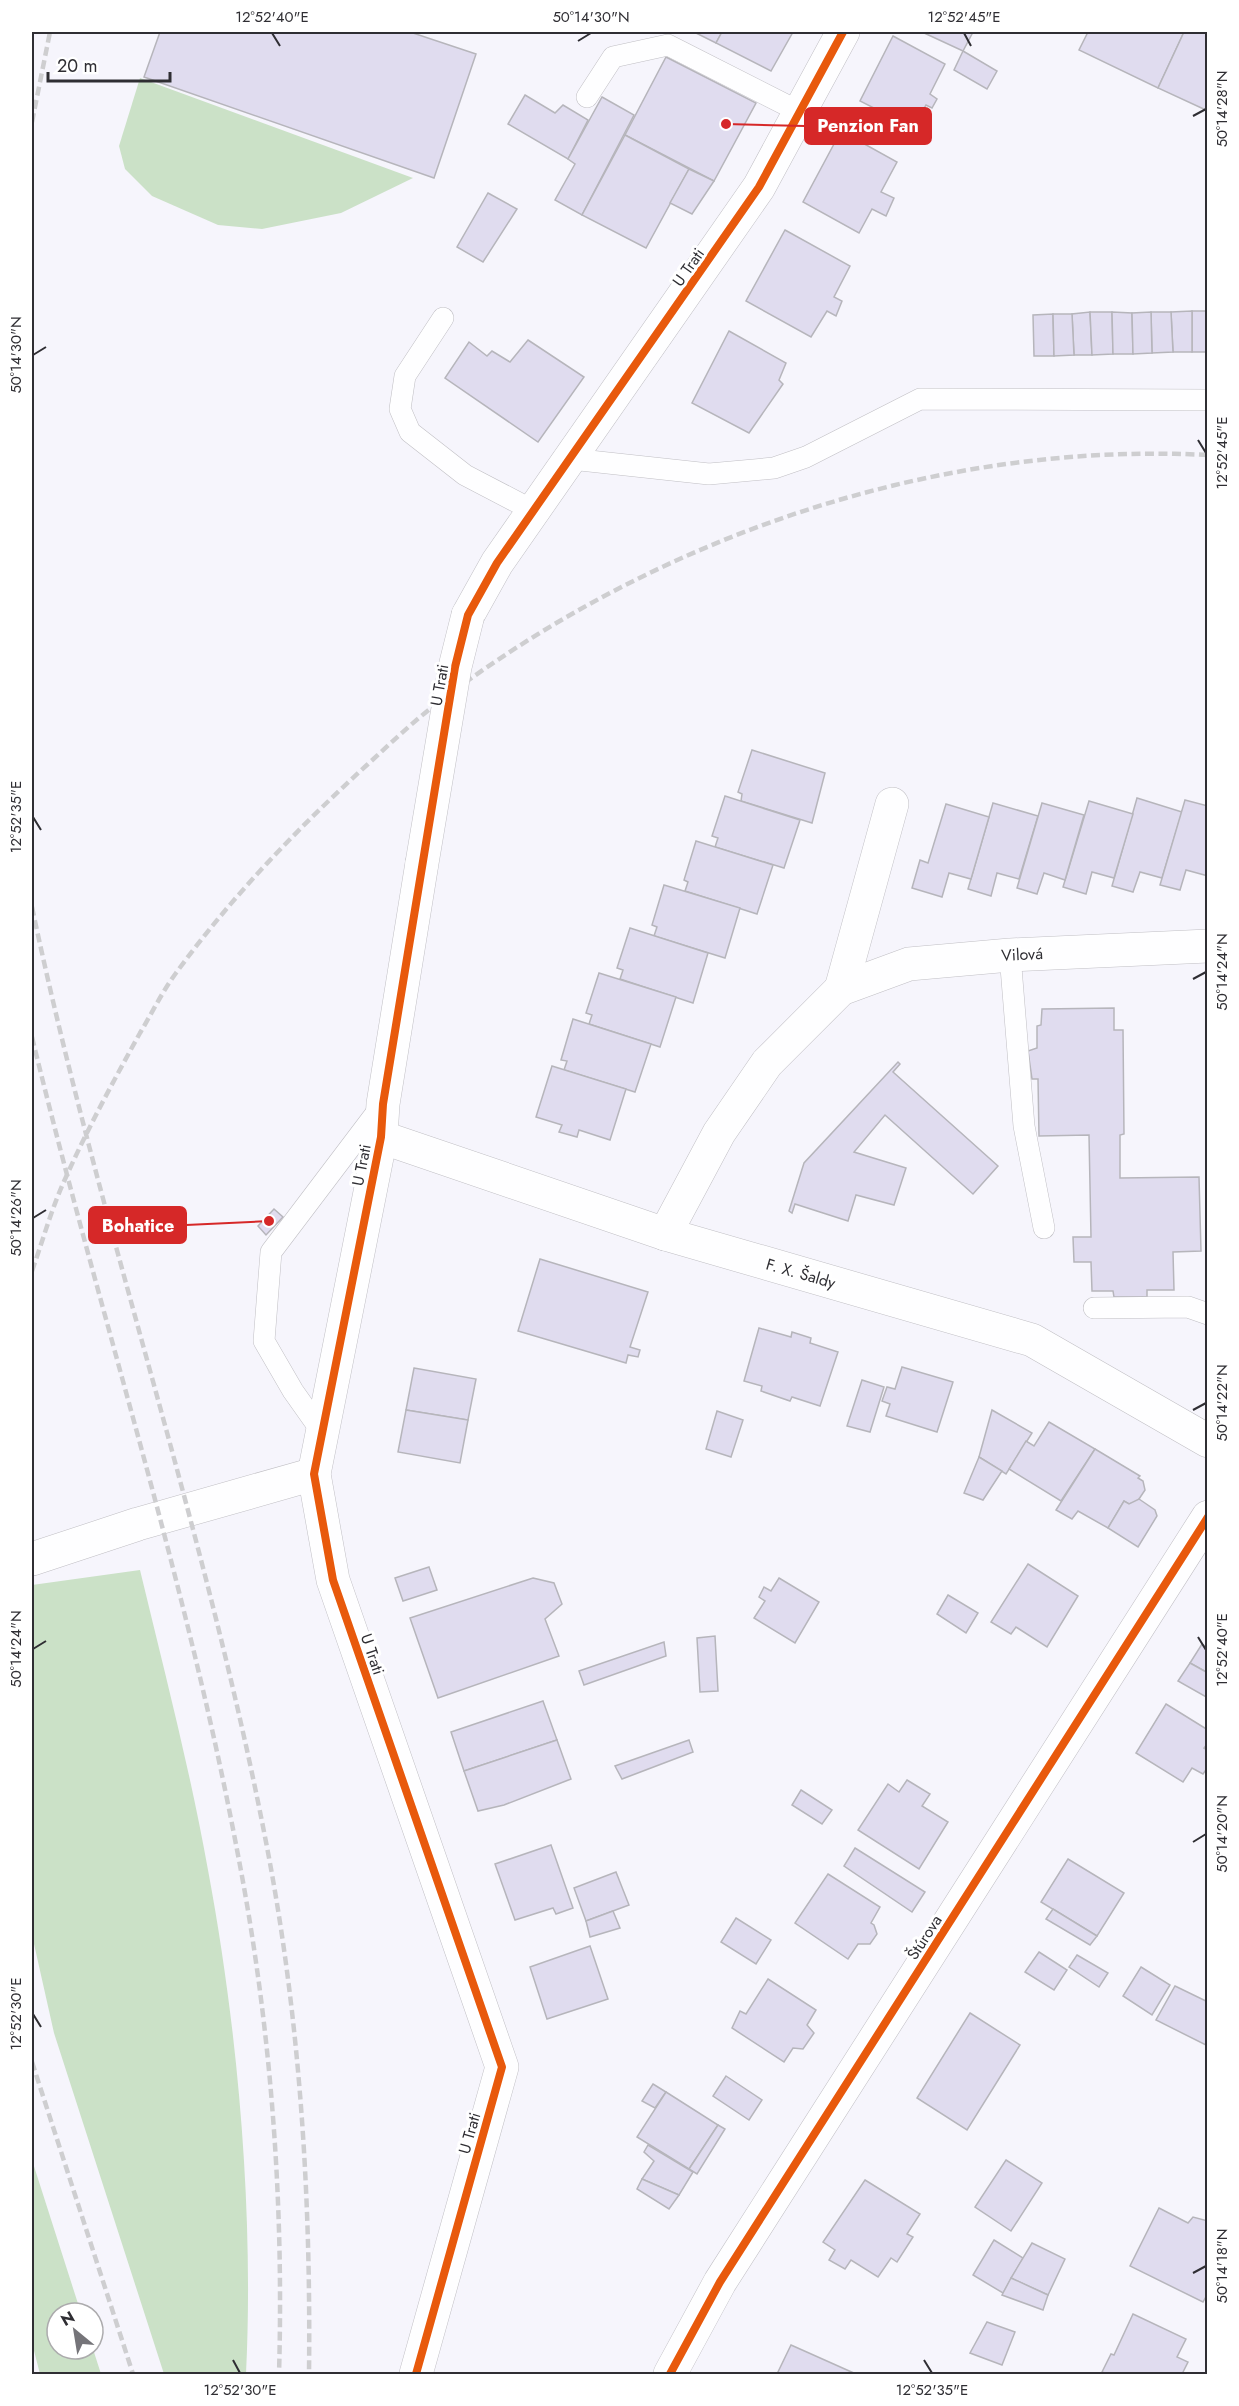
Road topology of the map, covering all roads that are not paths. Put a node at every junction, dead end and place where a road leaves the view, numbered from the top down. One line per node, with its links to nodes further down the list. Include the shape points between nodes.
1 (843, 32): 3 (street, U Trati)
2 (587, 97): 3 (lane, via 613,57 668,45)
3 (800, 112): 6 (street, U Trati, via 759,187)
4 (443, 318): 7 (lane, via 405,376 399,409 410,432 465,475)
5 (1208, 400): 6 (lane, via 920,399 806,457 774,468 709,474)
6 (571, 459): 7 (street, U Trati)
7 (534, 511): 12 (street, U Trati, bridge, via 497,563 468,615 455,667)
8 (892, 804): 11 (street, Vilová)
9 (1208, 946): 10 (street, Vilová)
10 (1010, 955): 11 (street, Vilová, via 909,964); 14 (lane, via 1024,1126)
11 (841, 989): 15 (street, Vilová, via 767,1063 719,1133)
12 (383, 1104): 13 (street, U Trati); 18 (lane, via 271,1251 264,1341)
13 (381, 1137): 15 (street, F. X. Šaldy); 18 (street, U Trati)
14 (1044, 1228)
15 (665, 1234): 19 (street, F. X. Šaldy, via 1032,1340)
16 (1094, 1308): 17 (lane, via 1188,1307)
17 (1208, 1314)
18 (322, 1432): 20 (street, U Trati)
19 (1208, 1441)
20 (314, 1474): 22 (street); 23 (street, U Trati, via 333,1580 502,2067)
21 (1208, 1517): 24 (street, Štúrova, via 720,2282)
22 (32, 1559)
23 (416, 2374)
24 (670, 2374)

